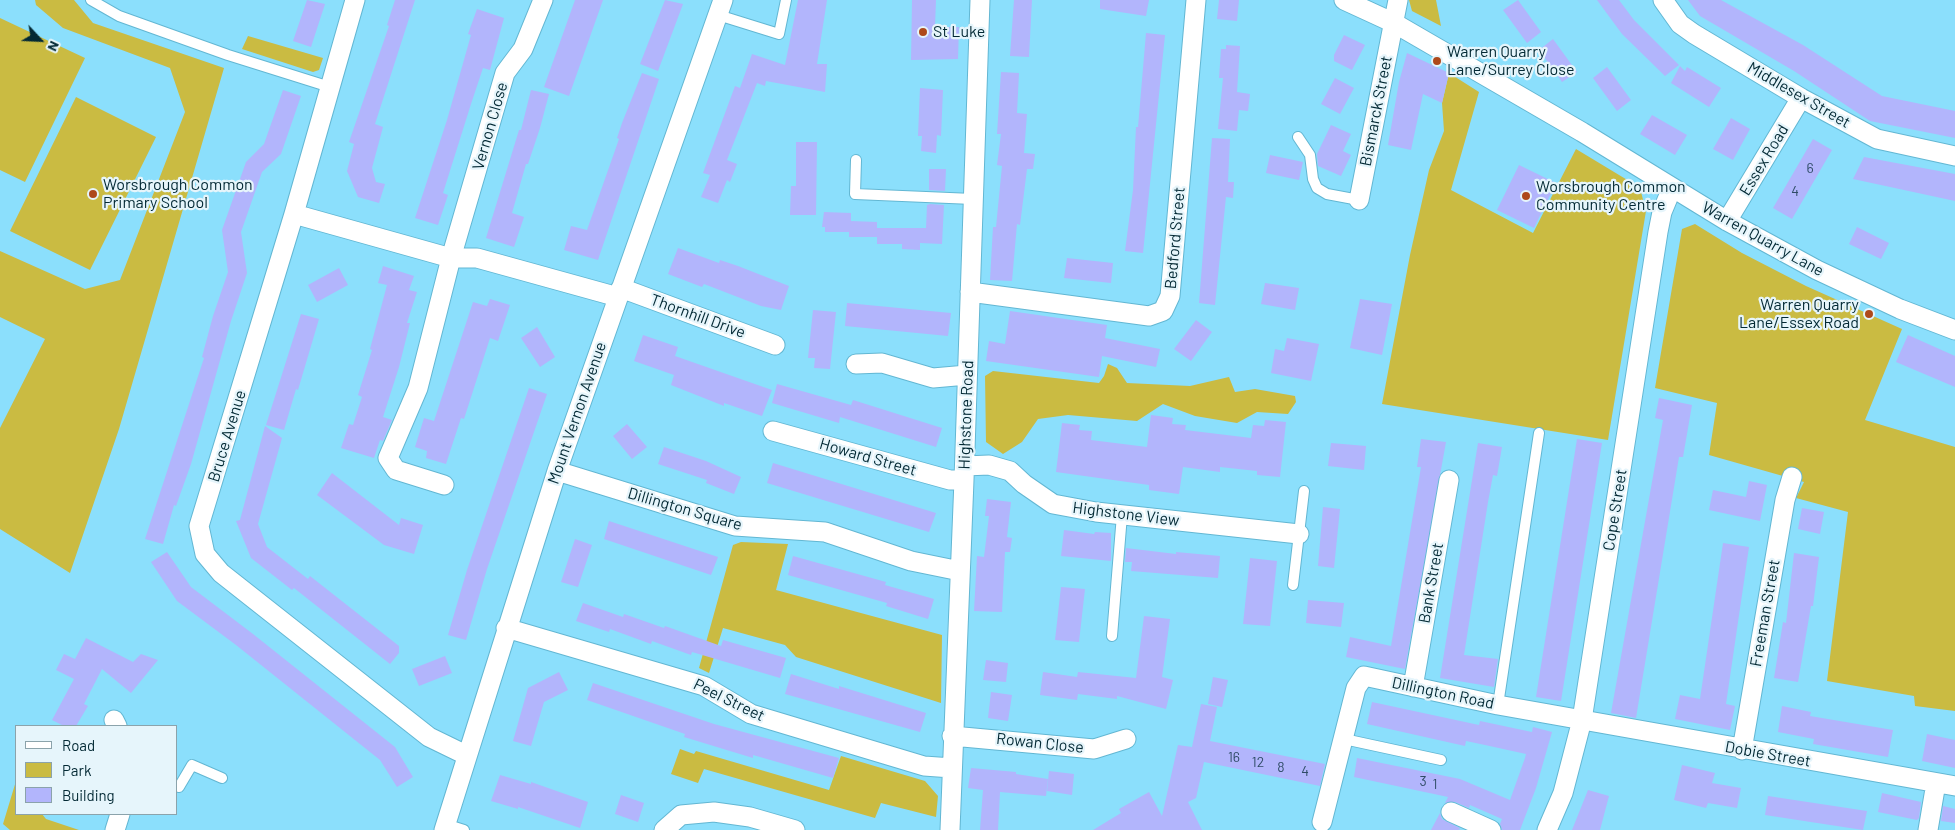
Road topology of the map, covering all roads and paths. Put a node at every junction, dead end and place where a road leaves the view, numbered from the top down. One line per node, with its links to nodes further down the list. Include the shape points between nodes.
1 (91, 0): 12 (lane, via 120,16)
2 (355, 0): 12 (street, Bruce Avenue)
3 (543, 0): 22 (street, Vernon Close, via 523,49 505,74)
4 (786, 0): 10 (lane, via 779,34)
5 (980, 0): 18 (street, Highstone Road)
6 (1196, 0): 24 (street, Bedford Street, via 1170,296 1163,311 1149,316)
7 (1344, 0): 11 (street, Warren Quarry Lane)
8 (1398, 0): 11 (street, Bismarck Street)
9 (1663, 0): 13 (street, Middlesex Street, via 1680,24 1694,34)
10 (720, 8): 23 (street, Mount Vernon Avenue)
11 (1394, 22): 17 (street, Warren Quarry Lane); 19 (street, Bismarck Street)
12 (330, 87): 20 (street, Bruce Avenue)
13 (1801, 98): 15 (street, Middlesex Street, via 1877,139); 21 (street, Essex Road)
14 (1298, 137): 19 (lane, via 1310,155 1317,188 1327,194)
15 (1955, 156)
16 (856, 160): 18 (lane, via 855,194)
17 (1672, 188): 21 (street, Warren Quarry Lane); 45 (street, Cope Street, via 1658,232)
18 (973, 198): 24 (street, Highstone Road)
19 (1359, 200)
20 (294, 214): 22 (street); 50 (street, Bruce Avenue, via 199,526 205,554 221,573 429,737)
21 (1727, 221): 25 (street, Warren Quarry Lane, via 1817,270 1900,309)
22 (451, 258): 23 (street, via 477,258); 35 (street, Vernon Close, via 418,388 388,458 396,470)
23 (620, 292): 26 (street, Thornhill Drive); 31 (street, Mount Vernon Avenue)
24 (970, 292): 28 (street, Highstone Road)
25 (1955, 330)
26 (775, 345)
27 (856, 364): 28 (street, via 882,363 934,378)
28 (967, 375): 32 (street, Highstone Road)
29 (773, 430): 32 (street, Howard Street, via 950,480)
30 (1540, 433): 44 (lane)
31 (557, 471): 39 (street, Dillington Square, via 735,526 825,532 911,561); 41 (street, Mount Vernon Avenue)
32 (964, 473): 37 (street, Highstone View, via 989,465 1010,471 1053,504); 39 (street, Highstone Road)
33 (1792, 477): 49 (street, Freeman Street)
34 (1449, 480): 43 (street, Bank Street)
35 (444, 486)
36 (1304, 491): 38 (lane)
37 (1122, 515): 38 (street, Highstone View); 42 (lane)
38 (1299, 534): 40 (lane)
39 (960, 571): 46 (street, Highstone Road)
40 (1293, 585)
41 (506, 628): 50 (street, Mount Vernon Avenue); 52 (street, Peel Street, via 704,686 751,714 924,766)
42 (1112, 636)
43 (1413, 687): 44 (street, Dillington Road); 47 (street, Dillington Road, via 1364,676 1356,688)
44 (1498, 705): 45 (street, Dillington Road)
45 (1582, 720): 49 (street, Dobie Street); 67 (street, Cope Street, via 1563,793)
46 (952, 736): 48 (street, Rowan Close, via 1094,749); 52 (street, Highstone Road)
47 (1344, 736): 51 (lane); 59 (street)
48 (1126, 739)
49 (1742, 750): 54 (street, Dobie Street)
50 (466, 755): 60 (street, Mount Vernon Avenue)
51 (1440, 760)
52 (952, 768): 65 (street, Highstone Road)
53 (222, 778): 56 (lane, via 192,765)
54 (1936, 783): 55 (street, Dobie Street); 68 (street)
55 (1955, 786)
56 (178, 787)
57 (1451, 812): 66 (street)
58 (120, 815): 61 (street)
59 (1322, 822)
60 (445, 827): 62 (lane)
61 (115, 830)
62 (464, 830)
63 (664, 830): 64 (street, via 681,815 714,812 750,817)
64 (795, 830)
65 (950, 830)
66 (1491, 830)
67 (1547, 830)
68 (1928, 830)

